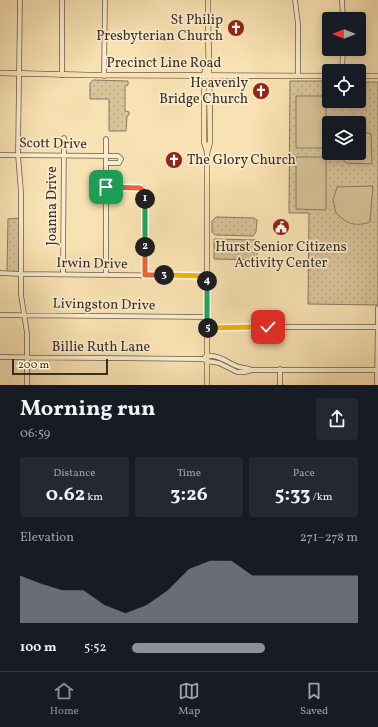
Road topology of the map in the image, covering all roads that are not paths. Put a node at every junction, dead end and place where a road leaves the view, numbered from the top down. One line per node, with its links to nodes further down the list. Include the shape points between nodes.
1 (20, 0): 9 (street)
2 (62, 0): 10 (street)
3 (105, 0): 12 (street)
4 (208, 0): 11 (main road)
5 (295, 0): 13 (street, via 298,24)
6 (342, 0): 7 (street)
7 (343, 12)
8 (0, 73): 9 (main road, Precinct Line Road)
9 (19, 73): 10 (main road, Precinct Line Road); 20 (street)
10 (62, 75): 12 (main road, Precinct Line Road)
11 (207, 75): 12 (main road, Precinct Line Road); 13 (main road, Precinct Line Road); 30 (main road, via 204,142 207,152)
12 (104, 76)
13 (298, 76): 14 (main road, Precinct Line Road)
14 (322, 76)
15 (366, 76): 16 (main road)
16 (378, 76)
17 (64, 138): 21 (street, Joanna Drive)
18 (106, 140): 22 (street)
19 (0, 155): 20 (street, Scott Drive)
20 (18, 155): 21 (street, Scott Drive); 26 (street, via 22,192)
21 (64, 156): 22 (street, Scott Drive); 27 (street, Joanna Drive)
22 (106, 156): 23 (street); 23 (street, via 118,156 121,159 119,163)
23 (106, 163): 24 (street)
24 (106, 187): 28 (street); 29 (street, via 138,187 145,192)
25 (0, 273): 26 (street, Irwin Drive)
26 (21, 274): 27 (street, Irwin Drive); 33 (street)
27 (63, 274): 28 (street, Irwin Drive)
28 (106, 275): 29 (street, Irwin Drive)
29 (145, 275): 30 (street, Irwin Drive)
30 (207, 276): 34 (main road)
31 (378, 308): 35 (street)
32 (0, 315): 33 (street, Livingston Drive)
33 (24, 315): 34 (street, Livingston Drive); 38 (street)
34 (207, 317): 36 (main road)
35 (378, 327): 36 (street); 44 (street)
36 (207, 328): 39 (main road)
37 (0, 357): 38 (street, Billie Ruth Lane)
38 (28, 357): 39 (street, Billie Ruth Lane); 46 (street)
39 (205, 359): 40 (street, Billie Ruth Lane); 47 (main road)
40 (228, 364): 41 (street, Billie Ruth Lane); 45 (street, Billie Ruth Lane, via 237,372)
41 (242, 367): 42 (street, Billie Ruth Lane); 45 (street)
42 (252, 370): 43 (street, Billie Ruth Lane); 45 (street, Billie Ruth Lane)
43 (280, 370): 44 (street, Billie Ruth Lane); 48 (street)
44 (378, 370): 49 (street)
45 (241, 372)
46 (28, 385)
47 (207, 385)
48 (280, 385)
49 (377, 385)

